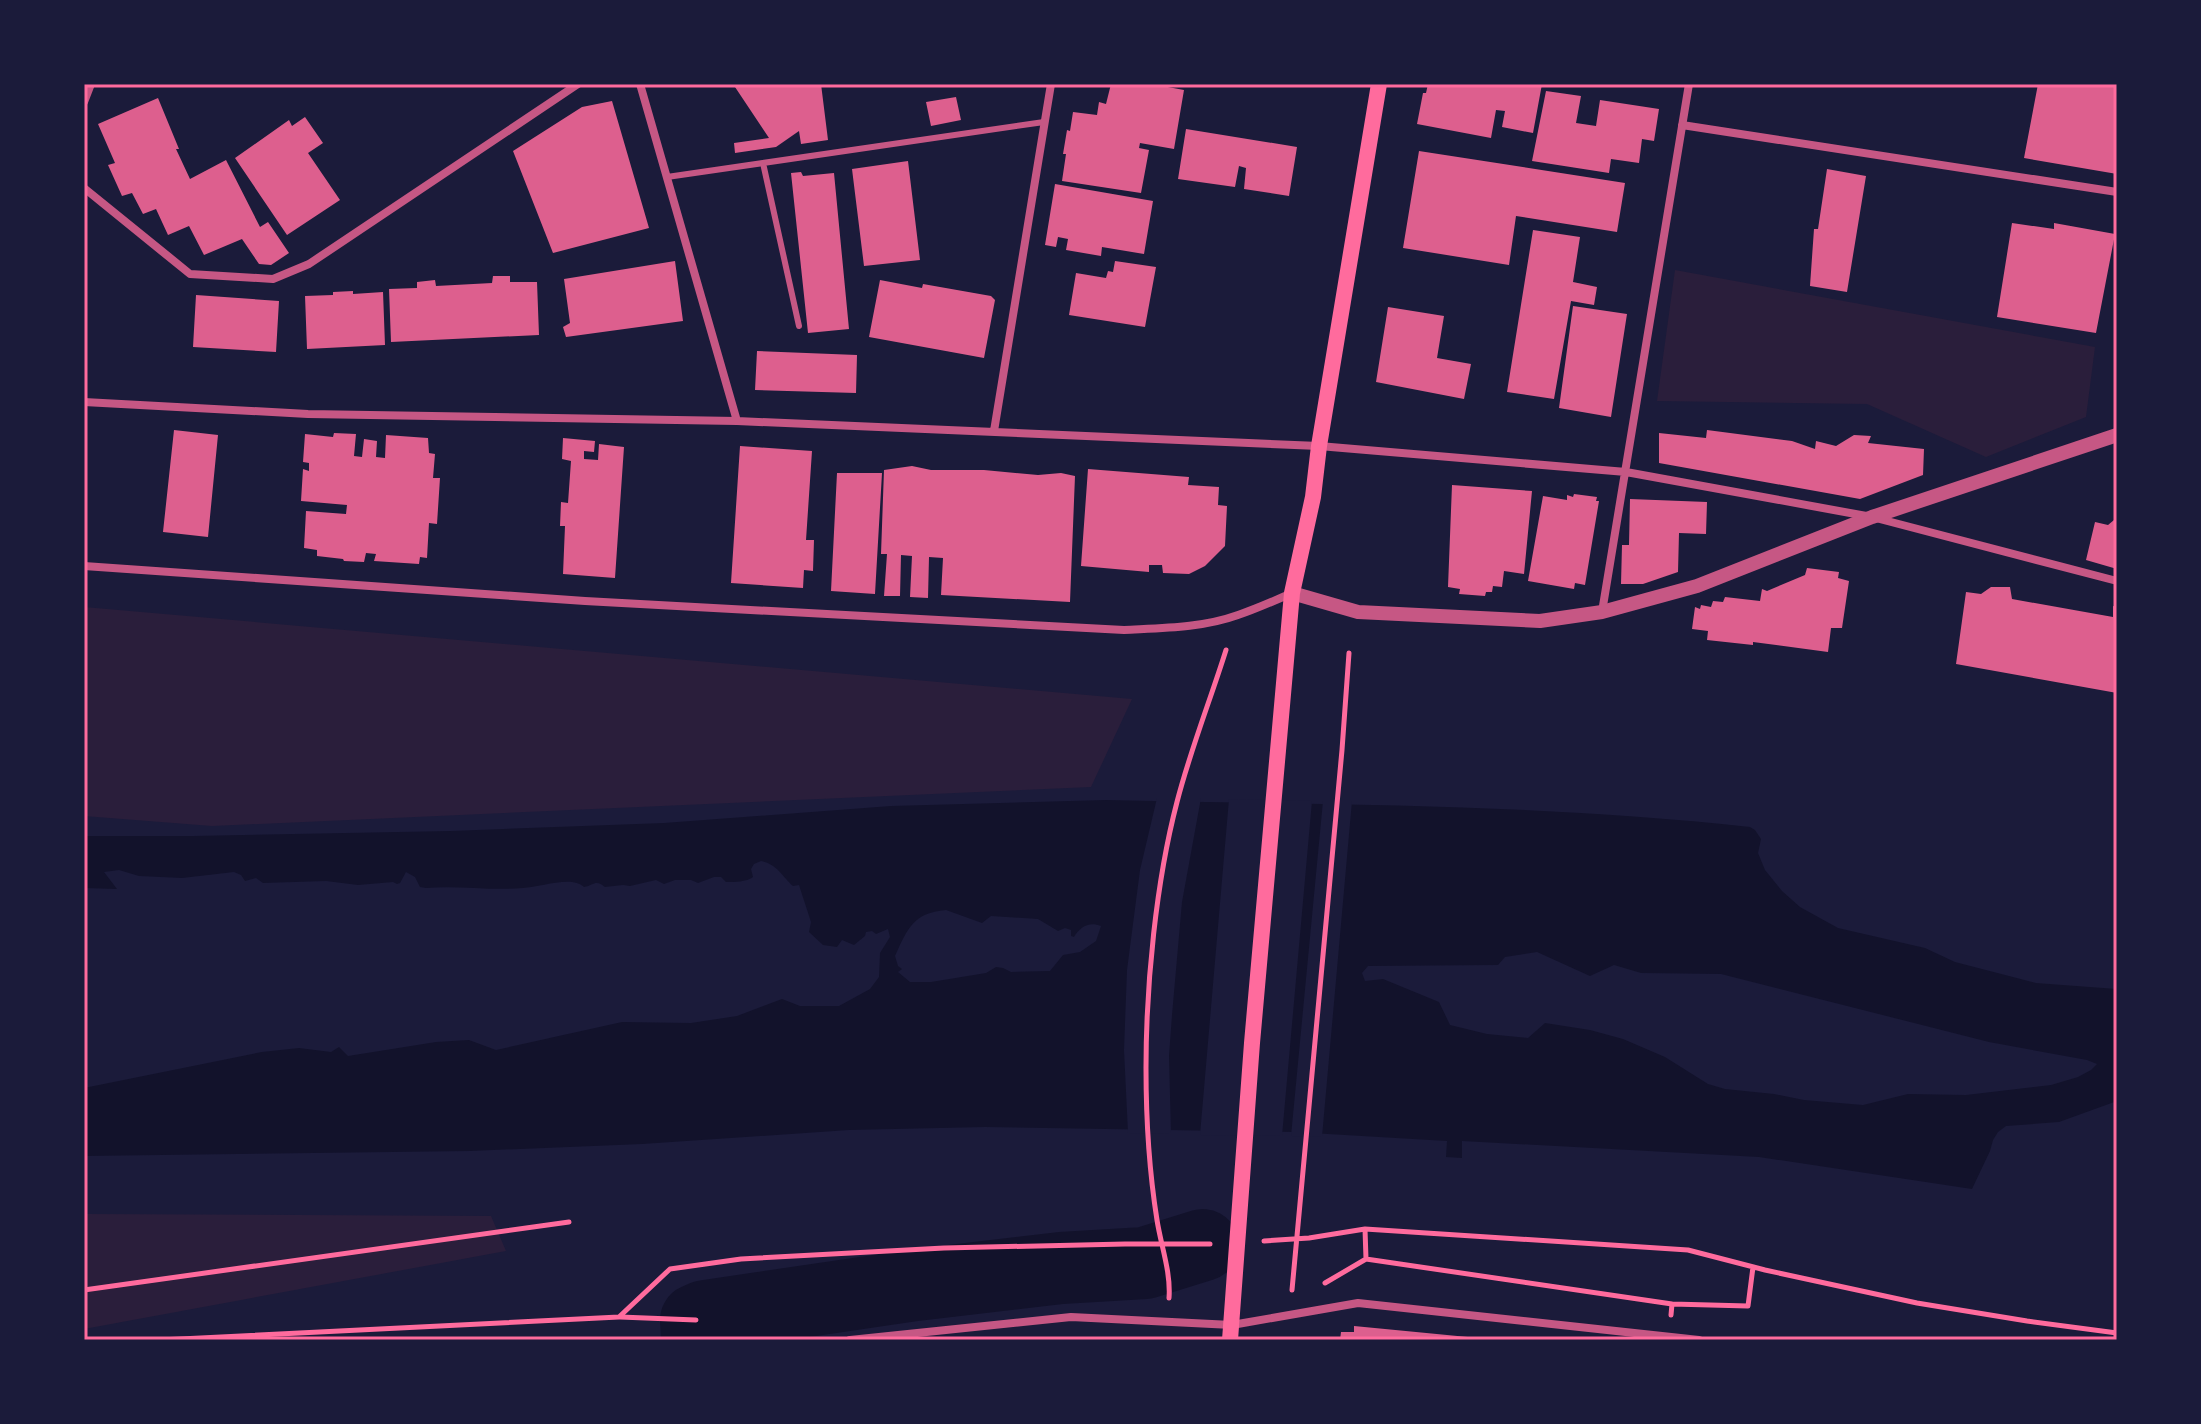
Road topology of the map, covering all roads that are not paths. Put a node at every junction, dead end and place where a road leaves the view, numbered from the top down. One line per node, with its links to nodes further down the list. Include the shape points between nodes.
1 (91, 84): 7 (street)
2 (578, 84): 12 (street, via 309,264 273,279 190,274)
3 (640, 84): 11 (street)
4 (1051, 84): 8 (street)
5 (1379, 84): 19 (main road)
6 (1689, 84): 9 (street)
7 (84, 102)
8 (1044, 122): 10 (lane); 17 (street)
9 (1682, 125): 13 (street); 20 (street)
10 (763, 163): 11 (lane); 14 (lane)
11 (667, 177): 16 (street)
12 (84, 188)
13 (2117, 192)
14 (799, 326)
15 (84, 402): 16 (street, via 308,414)
16 (737, 421): 17 (street)
17 (994, 431): 19 (street)
18 (2117, 435): 21 (street)
19 (1319, 446): 20 (street); 24 (main road)
20 (1626, 472): 21 (street); 25 (street)
21 (1872, 517): 23 (street); 25 (street, via 1697,586)
22 (84, 566): 24 (street, via 585,601 1124,630 1207,623)
23 (2117, 581)
24 (1292, 593): 25 (street, via 1358,612 1540,621); 26 (main road)
25 (1602, 612)
26 (1231, 1332): 27 (street, via 1358,1303); 28 (street, via 1167,1320 1071,1317)
27 (1668, 1338): 29 (street)
28 (850, 1340)
29 (1699, 1340)

